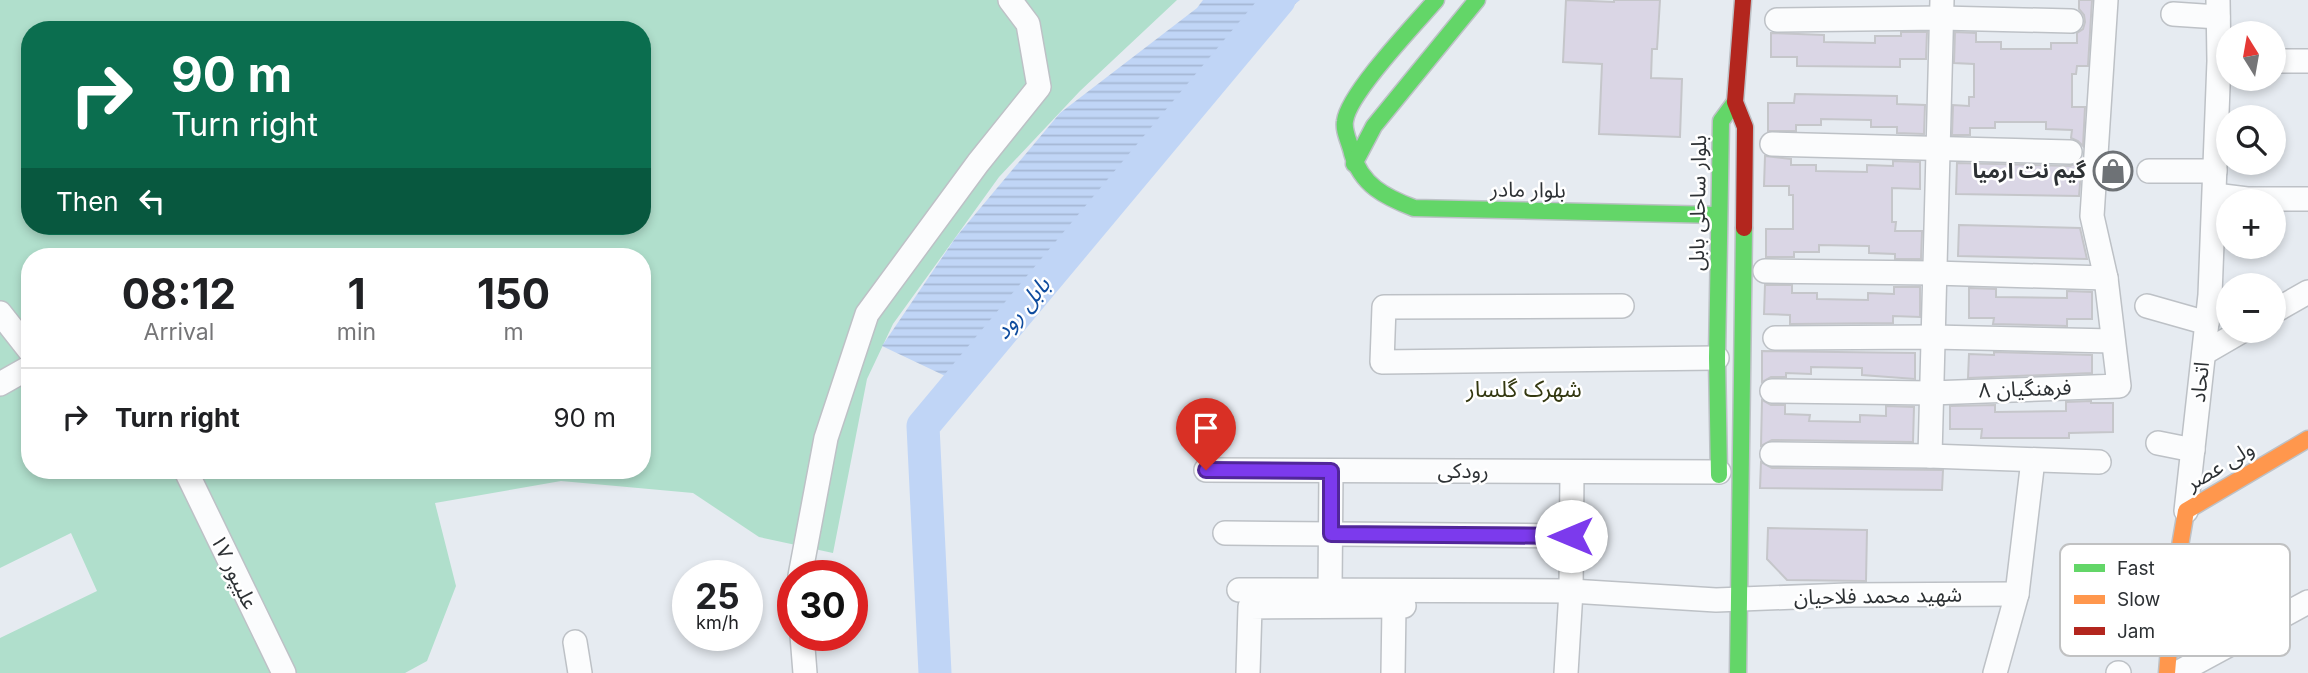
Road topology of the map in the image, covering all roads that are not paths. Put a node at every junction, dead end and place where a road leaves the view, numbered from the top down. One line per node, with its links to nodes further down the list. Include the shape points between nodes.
1 (1010, 0): 59 (street, via 1028,24 1039,87 867,314 826,438)
2 (1436, 0): 18 (main road, بلوار مادر, via 1356,97 1344,120)
3 (1477, 0): 18 (main road, via 1374,126)
4 (1743, 0): 14 (main road)
5 (2106, 0): 26 (street, via 2092,216)
6 (2218, 8): 8 (street)
7 (1942, 9): 9 (street); 10 (street); 16 (street)
8 (2173, 13)
9 (1777, 20)
10 (2071, 21)
11 (2286, 61): 12 (street)
12 (2308, 61)
13 (2221, 91): 20 (street, اتحاد)
14 (1735, 102): 23 (main road, بلوار ساحلی بابل, via 1721,121); 64 (main road, via 1745,127)
15 (1772, 144): 16 (street)
16 (1938, 148): 17 (street); 25 (street)
17 (2070, 152)
18 (1354, 164): 23 (main road, بلوار مادر, via 1362,179 1380,195 1414,208)
19 (2149, 171): 20 (street)
20 (2215, 171): 21 (street, اتحاد)
21 (2215, 195): 22 (street); 30 (street, اتحاد)
22 (2306, 200)
23 (1718, 215): 37 (main road, بلوار ساحلی بابل)
24 (1765, 271): 25 (street)
25 (1934, 272): 26 (street); 31 (street)
26 (2106, 278): 34 (street)
27 (1622, 306): 37 (street, via 1384,307 1382,362)
28 (2147, 306): 30 (street)
29 (0, 313): 33 (street)
30 (2207, 323): 36 (street, اتحاد)
31 (1933, 337): 32 (street); 34 (street); 41 (street)
32 (1775, 338)
33 (21, 340)
34 (2113, 341): 41 (street, فرهنگیان ۸, via 2119,386)
35 (2222, 343): 36 (street)
36 (2204, 354): 44 (street, اتحاد)
37 (1717, 358): 53 (main road, بلوار ساحلی بابل)
38 (21, 372): 39 (street)
39 (0, 383)
40 (1772, 391): 41 (street, فرهنگیان ۸)
41 (1931, 393): 46 (street)
42 (2308, 439): 54 (main road, ولی عصر)
43 (2158, 443): 44 (street)
44 (2193, 450): 54 (street, اتحاد)
45 (1772, 454): 46 (street)
46 (1930, 456): 47 (street)
47 (2033, 460): 48 (street); 63 (street)
48 (2099, 462)
49 (1206, 470): 50 (street, رودکی)
50 (1331, 471): 51 (street, رودکی); 56 (street)
51 (1572, 472): 53 (street, رودکی); 57 (street)
52 (190, 479): 71 (street, علیپور ۱۷)
53 (1719, 479)
54 (2186, 511): 58 (main road, ولی عصر)
55 (1226, 533): 56 (street)
56 (1331, 534): 57 (street); 61 (street)
57 (1571, 536): 62 (street)
58 (2180, 544)
59 (803, 560)
60 (1238, 590): 61 (street, شهید محمد فلاحیان)
61 (1330, 590): 62 (street, شهید محمد فلاحیان)
62 (1571, 592): 64 (street, شهید محمد فلاحیان); 66 (street, via 1550,605); 76 (street)
63 (2017, 594): 64 (street, شهید محمد فلاحیان); 78 (street)
64 (1740, 600): 77 (main road)
65 (2308, 602): 67 (street)
66 (1394, 606): 74 (street, via 1250,607); 75 (street)
67 (2290, 612)
68 (575, 642): 72 (street)
69 (803, 651): 73 (street)
70 (2208, 656): 79 (street)
71 (284, 673)
72 (580, 673)
73 (805, 673)
74 (1248, 673)
75 (1393, 673)
76 (1566, 673)
77 (1738, 673)
78 (1995, 673)
79 (2177, 673)

